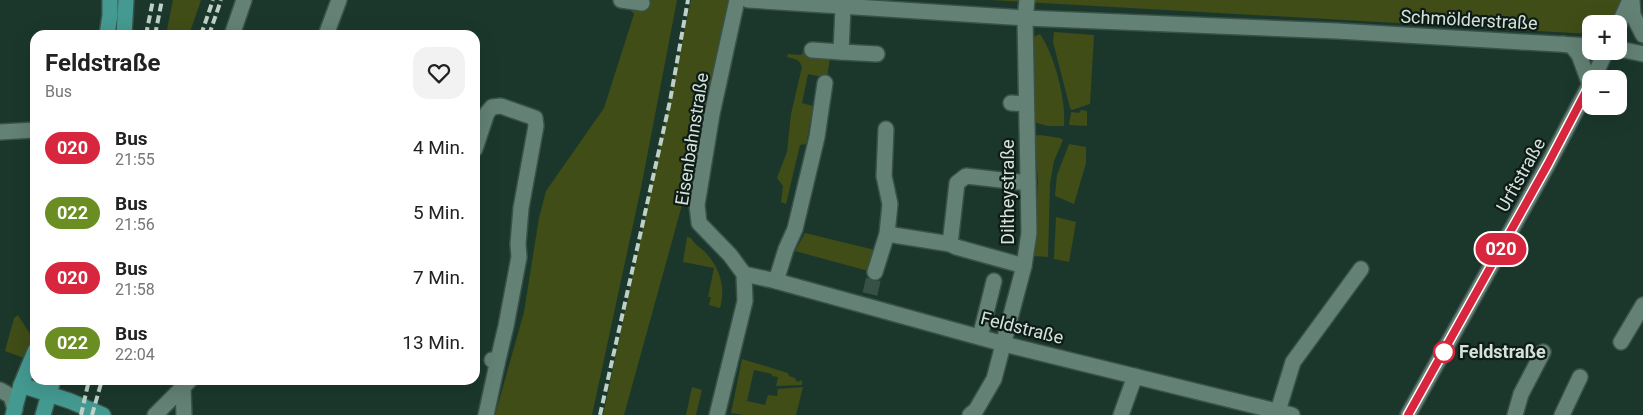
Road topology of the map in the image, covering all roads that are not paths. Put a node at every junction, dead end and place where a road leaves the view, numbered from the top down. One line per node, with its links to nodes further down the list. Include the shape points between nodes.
1 (110, 0): 14 (main road)
2 (126, 0): 15 (main road)
3 (244, 0): 16 (street)
4 (338, 0): 17 (street)
5 (621, 0): 10 (street)
6 (737, 0): 42 (street, Eisenbahnstraße, via 712,114 697,205 700,223)
7 (748, 0): 11 (street, Schmölderstraße)
8 (1027, 0): 13 (street, Diltheystraße)
9 (1631, 0): 12 (street); 18 (street, via 1633,15)
10 (642, 3)
11 (843, 7): 13 (street, Schmölderstraße, via 984,20); 23 (street)
12 (1624, 15)
13 (1025, 18): 19 (street, Schmölderstraße); 30 (street, Diltheystraße)
14 (108, 30)
15 (124, 30)
16 (234, 30)
17 (328, 30)
18 (1643, 35)
19 (1559, 43): 20 (street, Schmölderstraße); 26 (street, Schmölderstraße, via 1572,46)
20 (1582, 45)
21 (812, 50): 23 (street)
22 (1627, 51): 25 (street)
23 (840, 52): 24 (street)
24 (877, 54)
25 (1643, 54)
26 (1586, 70)
27 (825, 83): 43 (street, via 795,229)
28 (1582, 99): 66 (street, Urftstraße)
29 (1010, 103): 30 (street)
30 (1026, 104): 35 (street, Diltheystraße)
31 (886, 128): 36 (street, via 884,176 890,204)
32 (30, 130): 33 (street)
33 (0, 132)
34 (480, 134): 62 (street, via 492,107 501,106 535,118 521,208 519,257 506,326 494,362)
35 (1028, 183): 37 (street, via 966,176 957,182); 39 (street, Diltheystraße, via 1029,233)
36 (887, 234): 37 (street); 41 (street)
37 (950, 244): 38 (street)
38 (1000, 259): 39 (street); 45 (street)
39 (1024, 266): 47 (street, Diltheystraße)
40 (1361, 269): 57 (street, via 1293,362)
41 (875, 272)
42 (744, 274): 43 (street, Feldstraße); 63 (street, via 745,301)
43 (776, 281): 45 (street, Feldstraße, via 868,300)
44 (1643, 305): 46 (street)
45 (980, 337): 47 (street, Feldstraße)
46 (1621, 342)
47 (1004, 344): 50 (street, Feldstraße); 64 (street, Diltheystraße, via 994,379)
48 (1543, 352): 67 (street, via 1521,394)
49 (30, 357): 55 (main road)
50 (1135, 376): 57 (street, Feldstraße); 65 (street)
51 (1580, 377): 68 (street)
52 (186, 385): 60 (street)
53 (187, 385): 61 (street)
54 (52, 387): 55 (main road); 56 (main road); 58 (main road); 59 (main road)
55 (6, 390): 56 (main road)
56 (14, 412)
57 (1285, 413)
58 (44, 415)
59 (103, 415)
60 (155, 415)
61 (184, 415)
62 (486, 415)
63 (717, 415)
64 (970, 415)
65 (1121, 415)
66 (1408, 415)
67 (1515, 415)
68 (1562, 415)

